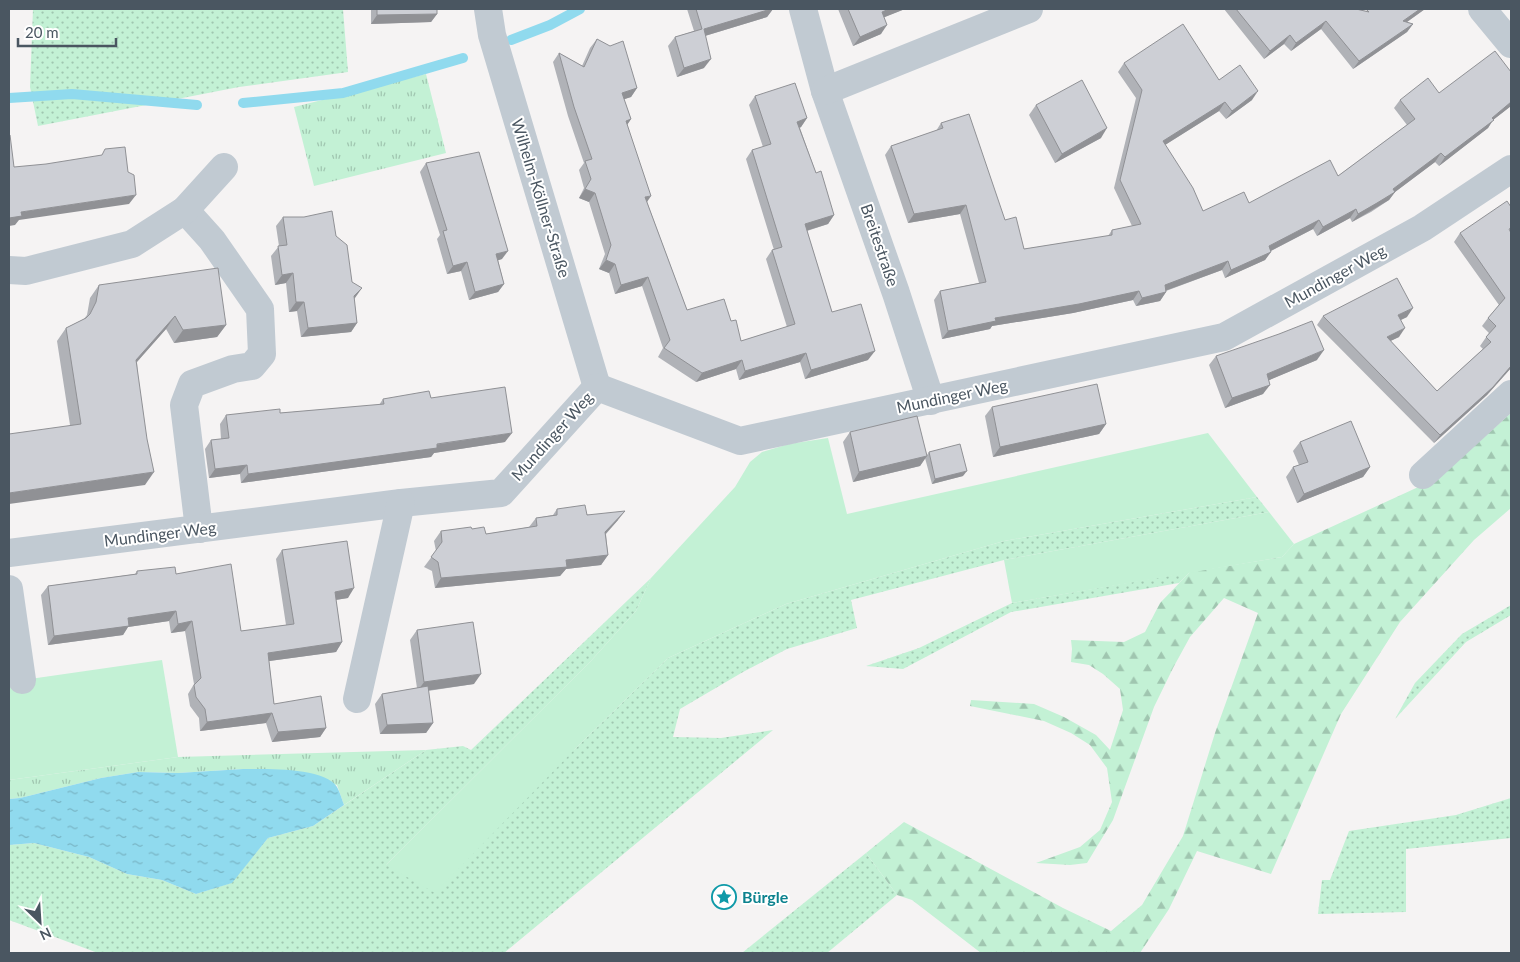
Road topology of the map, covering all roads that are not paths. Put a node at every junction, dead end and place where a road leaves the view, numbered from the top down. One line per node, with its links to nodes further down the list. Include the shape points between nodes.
1 (488, 9): 11 (street, Wilhelm-Köllner-Straße, via 492,35)
2 (803, 9): 6 (street, Breitestraße)
3 (1030, 9): 6 (street)
4 (1482, 9): 5 (street)
5 (1511, 44)
6 (825, 91): 13 (street, Breitestraße)
7 (224, 167): 9 (street)
8 (1511, 169): 13 (street, Mundinger Weg, via 1422,228 1224,337)
9 (185, 210): 10 (street, via 132,244 26,271); 16 (street, via 212,240 260,308 262,354 252,366 233,369 192,384 184,405)
10 (9, 270)
11 (597, 387): 13 (street, Mundinger Weg, via 740,440); 15 (street, Mundinger Weg, via 501,493)
12 (1511, 394): 14 (street)
13 (931, 401)
14 (1423, 475)
15 (401, 503): 16 (street, Mundinger Weg); 20 (street)
16 (199, 529): 17 (street, Mundinger Weg)
17 (9, 553)
18 (9, 588): 19 (street)
19 (22, 680)
20 (357, 699)

